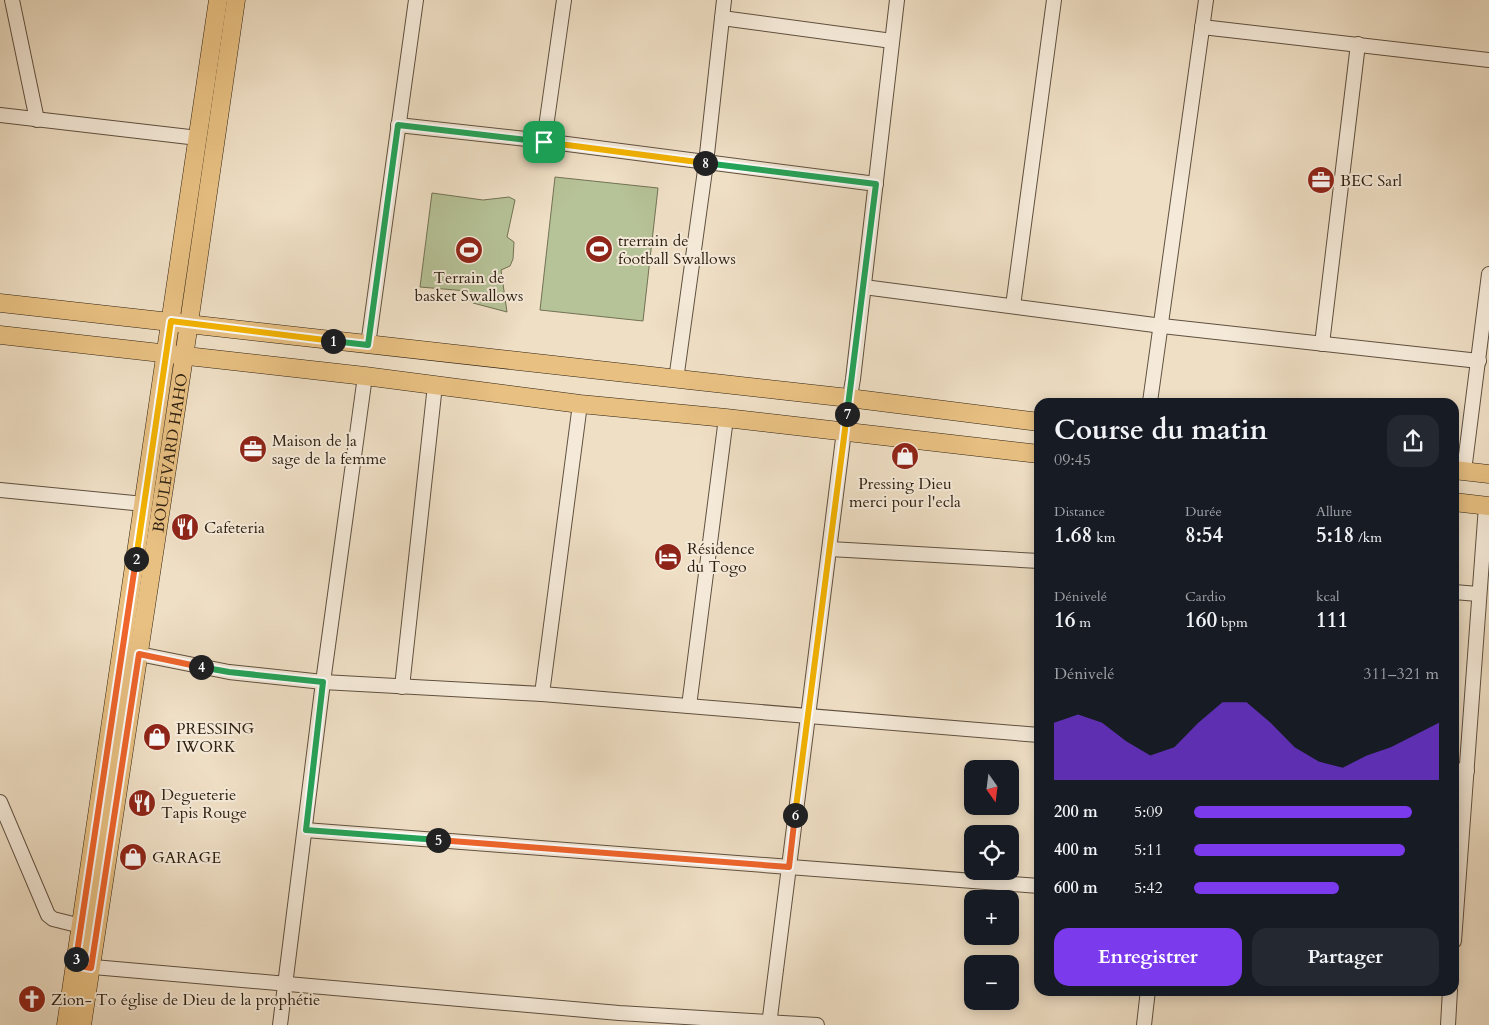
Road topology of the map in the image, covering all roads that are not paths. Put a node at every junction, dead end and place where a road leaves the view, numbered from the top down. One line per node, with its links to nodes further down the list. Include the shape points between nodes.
1 (12, 0): 16 (street)
2 (218, 0): 18 (main road, BOULEVARD HAHO)
3 (236, 0): 27 (main road, BOULEVARD HAHO)
4 (416, 0): 17 (street)
5 (564, 0): 19 (street)
6 (724, 0): 10 (street)
7 (897, 0): 12 (street)
8 (1054, 0): 25 (street)
9 (1206, 0): 11 (street)
10 (722, 18): 12 (street); 20 (street)
11 (1202, 27): 13 (street); 28 (street)
12 (892, 41): 21 (street)
13 (1358, 44): 14 (street); 30 (street)
14 (1489, 60)
15 (0, 115): 16 (street)
16 (37, 120): 18 (street)
17 (398, 125): 19 (street); 31 (street)
18 (198, 138): 26 (main road, BOULEVARD HAHO)
19 (544, 142): 20 (street)
20 (706, 163): 21 (street); 36 (street)
21 (876, 184): 23 (street)
22 (1489, 274): 34 (street)
23 (864, 287): 25 (street); 38 (street)
24 (0, 303): 26 (main road)
25 (1013, 306): 28 (street)
26 (171, 321): 27 (main road); 32 (main road, BOULEVARD HAHO)
27 (189, 322): 31 (main road); 33 (main road, BOULEVARD HAHO)
28 (1162, 326): 30 (street); 39 (street)
29 (0, 335): 32 (main road)
30 (1322, 344): 34 (street)
31 (368, 345): 36 (main road)
32 (166, 355): 33 (main road); 49 (main road, BOULEVARD HAHO)
33 (184, 357): 35 (main road); 55 (main road, BOULEVARD HAHO)
34 (1480, 361): 45 (street)
35 (364, 376): 37 (main road); 56 (street)
36 (676, 380): 38 (main road)
37 (435, 385): 40 (main road); 57 (street)
38 (849, 398): 42 (main road); 43 (street)
39 (1151, 398)
40 (580, 404): 41 (main road); 58 (street)
41 (726, 418): 43 (main road); 59 (street)
42 (1034, 421)
43 (844, 431): 44 (main road); 51 (street)
44 (1034, 453)
45 (1459, 471): 46 (main road)
46 (1489, 474)
47 (0, 490): 49 (street)
48 (1459, 503): 50 (main road)
49 (144, 504): 68 (main road, BOULEVARD HAHO)
50 (1488, 506): 54 (street)
51 (830, 549): 52 (street); 60 (street)
52 (1034, 561)
53 (1459, 592): 54 (street)
54 (1478, 594): 62 (street)
55 (139, 654): 56 (street, via 229,672); 69 (main road, BOULEVARD HAHO)
56 (323, 682): 57 (street); 65 (street)
57 (402, 687): 58 (street)
58 (542, 694): 59 (street)
59 (689, 706): 60 (street)
60 (808, 716): 61 (street); 66 (street)
61 (1034, 736)
62 (1460, 771): 63 (street)
63 (1459, 800)
64 (0, 802): 68 (street, via 48,915)
65 (306, 830): 66 (street); 70 (street)
66 (789, 867): 67 (street); 74 (street)
67 (1034, 886)
68 (81, 926): 69 (main road, BOULEVARD HAHO)
69 (83, 966): 70 (street); 75 (main road, BOULEVARD HAHO); 76 (main road, BOULEVARD HAHO)
70 (286, 985): 73 (street); 77 (street)
71 (1147, 996): 79 (street)
72 (1450, 996): 80 (street)
73 (618, 1019): 74 (street)
74 (769, 1023): 78 (street)
75 (66, 1025)
76 (82, 1025)
77 (280, 1025)
78 (816, 1025)
79 (1144, 1025)
80 (1448, 1025)

